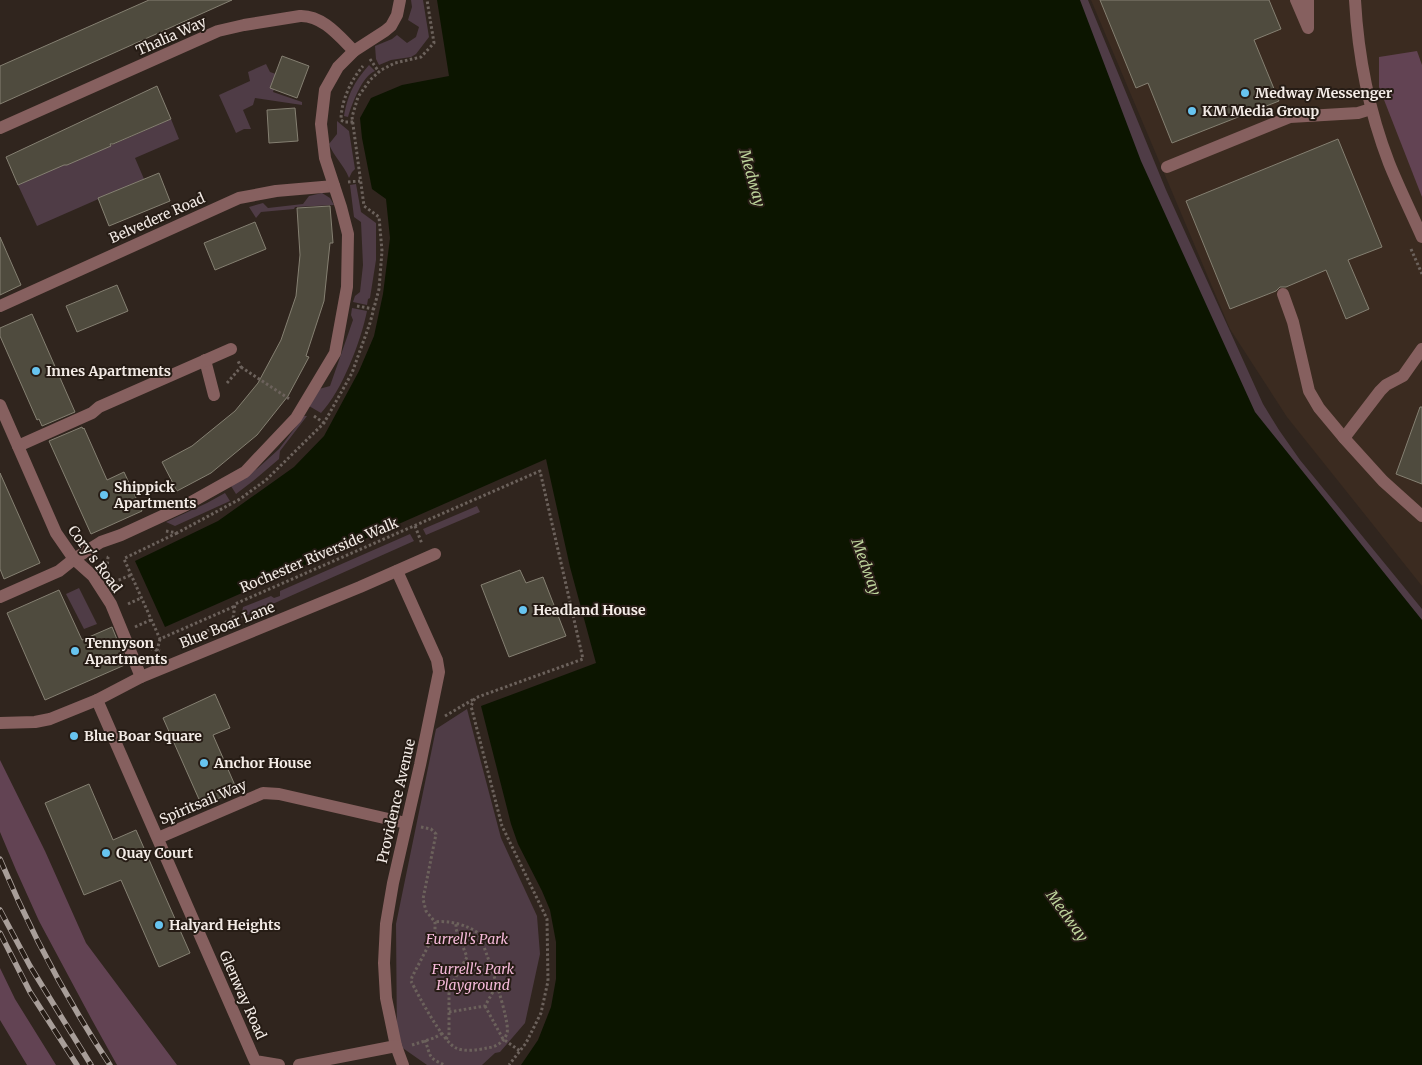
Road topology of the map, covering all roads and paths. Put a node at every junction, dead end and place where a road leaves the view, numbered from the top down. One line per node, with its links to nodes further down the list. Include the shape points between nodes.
1 (400, 0): 6 (street, via 391,26)
2 (427, 0): 7 (path, via 434,42 421,57 395,63)
3 (1296, 0): 4 (street, via 1308,28)
4 (1308, 0)
5 (1355, 0): 8 (street, via 1360,56)
6 (354, 51): 10 (street, Thalia Way, via 336,33 308,16 244,24 218,31); 12 (street, via 338,68 325,90 321,124 325,158)
7 (379, 72): 9 (path, via 358,97); 9 (path, via 370,59 353,80 344,100 341,119)
8 (1371, 109): 11 (street, via 1358,113 1290,117); 13 (street, via 1389,163)
9 (353, 122): 17 (path, via 364,206 379,217 382,251)
10 (0, 128)
11 (1167, 167)
12 (334, 186): 15 (street, Belvedere Road, via 239,198); 24 (street, via 348,234 347,287 335,353)
13 (1422, 236)
14 (1283, 294): 28 (street, via 1296,331 1309,390)
15 (0, 306)
16 (358, 306): 17 (path)
17 (374, 309): 27 (path, via 352,373)
18 (231, 349): 20 (street); 21 (path)
19 (1422, 349): 28 (street, via 1403,376 1380,391)
20 (205, 360): 23 (street); 29 (street)
21 (241, 367): 22 (path); 24 (path)
22 (225, 385)
23 (214, 395)
24 (302, 407): 39 (street, via 296,418 245,472 186,505 101,542)
25 (1, 409): 29 (street, Cory's Road)
26 (316, 417): 27 (path)
27 (324, 423): 31 (path, via 266,480)
28 (1344, 438): 32 (street, via 1385,484)
29 (18, 446): 39 (street, Cory's Road, via 56,533)
30 (231, 496): 31 (path)
31 (235, 502): 35 (path)
32 (1422, 516)
33 (415, 526): 36 (path); 47 (path, Rochester Riverside Walk); 56 (path, Rochester Riverside Walk, via 540,471 583,659)
34 (162, 531): 35 (path)
35 (177, 533): 42 (path, via 125,558)
36 (422, 539)
37 (114, 553): 41 (path, via 108,557)
38 (435, 554): 40 (street, Blue Boar Lane)
39 (74, 559): 44 (street, via 60,571); 55 (street, Cory's Road, via 93,576 111,604)
40 (397, 571): 55 (street, Blue Boar Lane); 59 (street, Providence Avenue, via 439,669)
41 (106, 572)
42 (130, 575): 43 (path, via 112,584); 45 (path)
43 (109, 578)
44 (0, 598)
45 (141, 598): 46 (path); 51 (path)
46 (122, 606)
47 (235, 606): 50 (path, Rochester Riverside Walk, via 233,619); 51 (path)
48 (130, 621): 49 (path)
49 (134, 628)
50 (192, 637)
51 (160, 640): 54 (path)
52 (142, 646): 54 (path)
53 (168, 648): 54 (path)
54 (157, 651)
55 (141, 677): 57 (street, Blue Boar Lane)
56 (475, 698): 59 (path); 72 (path, via 472,706 502,826 547,919 548,981 541,1013)
57 (97, 700): 58 (street, Blue Boar Lane, via 40,722); 61 (street, Glenway Road)
58 (0, 723)
59 (429, 725): 60 (street, Providence Avenue)
60 (406, 824): 61 (street, Spiritsail Way, via 263,793); 62 (path, via 431,829 436,834 423,899 426,911); 71 (street, Providence Avenue, via 388,905 384,943 386,998)
61 (158, 838): 73 (street, Glenway Road, via 256,1061)
62 (435, 922): 63 (path); 67 (path, via 435,932 411,980)
63 (456, 924): 64 (path, via 479,934); 66 (path, via 467,957 449,989)
64 (497, 988): 65 (path); 70 (path, via 507,1026)
65 (485, 1006): 66 (path); 70 (path)
66 (448, 1012): 68 (path, via 449,1036)
67 (443, 1034): 68 (path); 69 (path)
68 (446, 1039): 70 (path, via 452,1046 463,1050 495,1047)
69 (425, 1040): 71 (path); 76 (path, via 431,1058)
70 (503, 1040): 72 (path)
71 (402, 1046): 74 (street); 75 (street)
72 (520, 1050): 77 (path)
73 (279, 1065)
74 (299, 1065)
75 (403, 1065)
76 (445, 1065)
77 (509, 1065)

